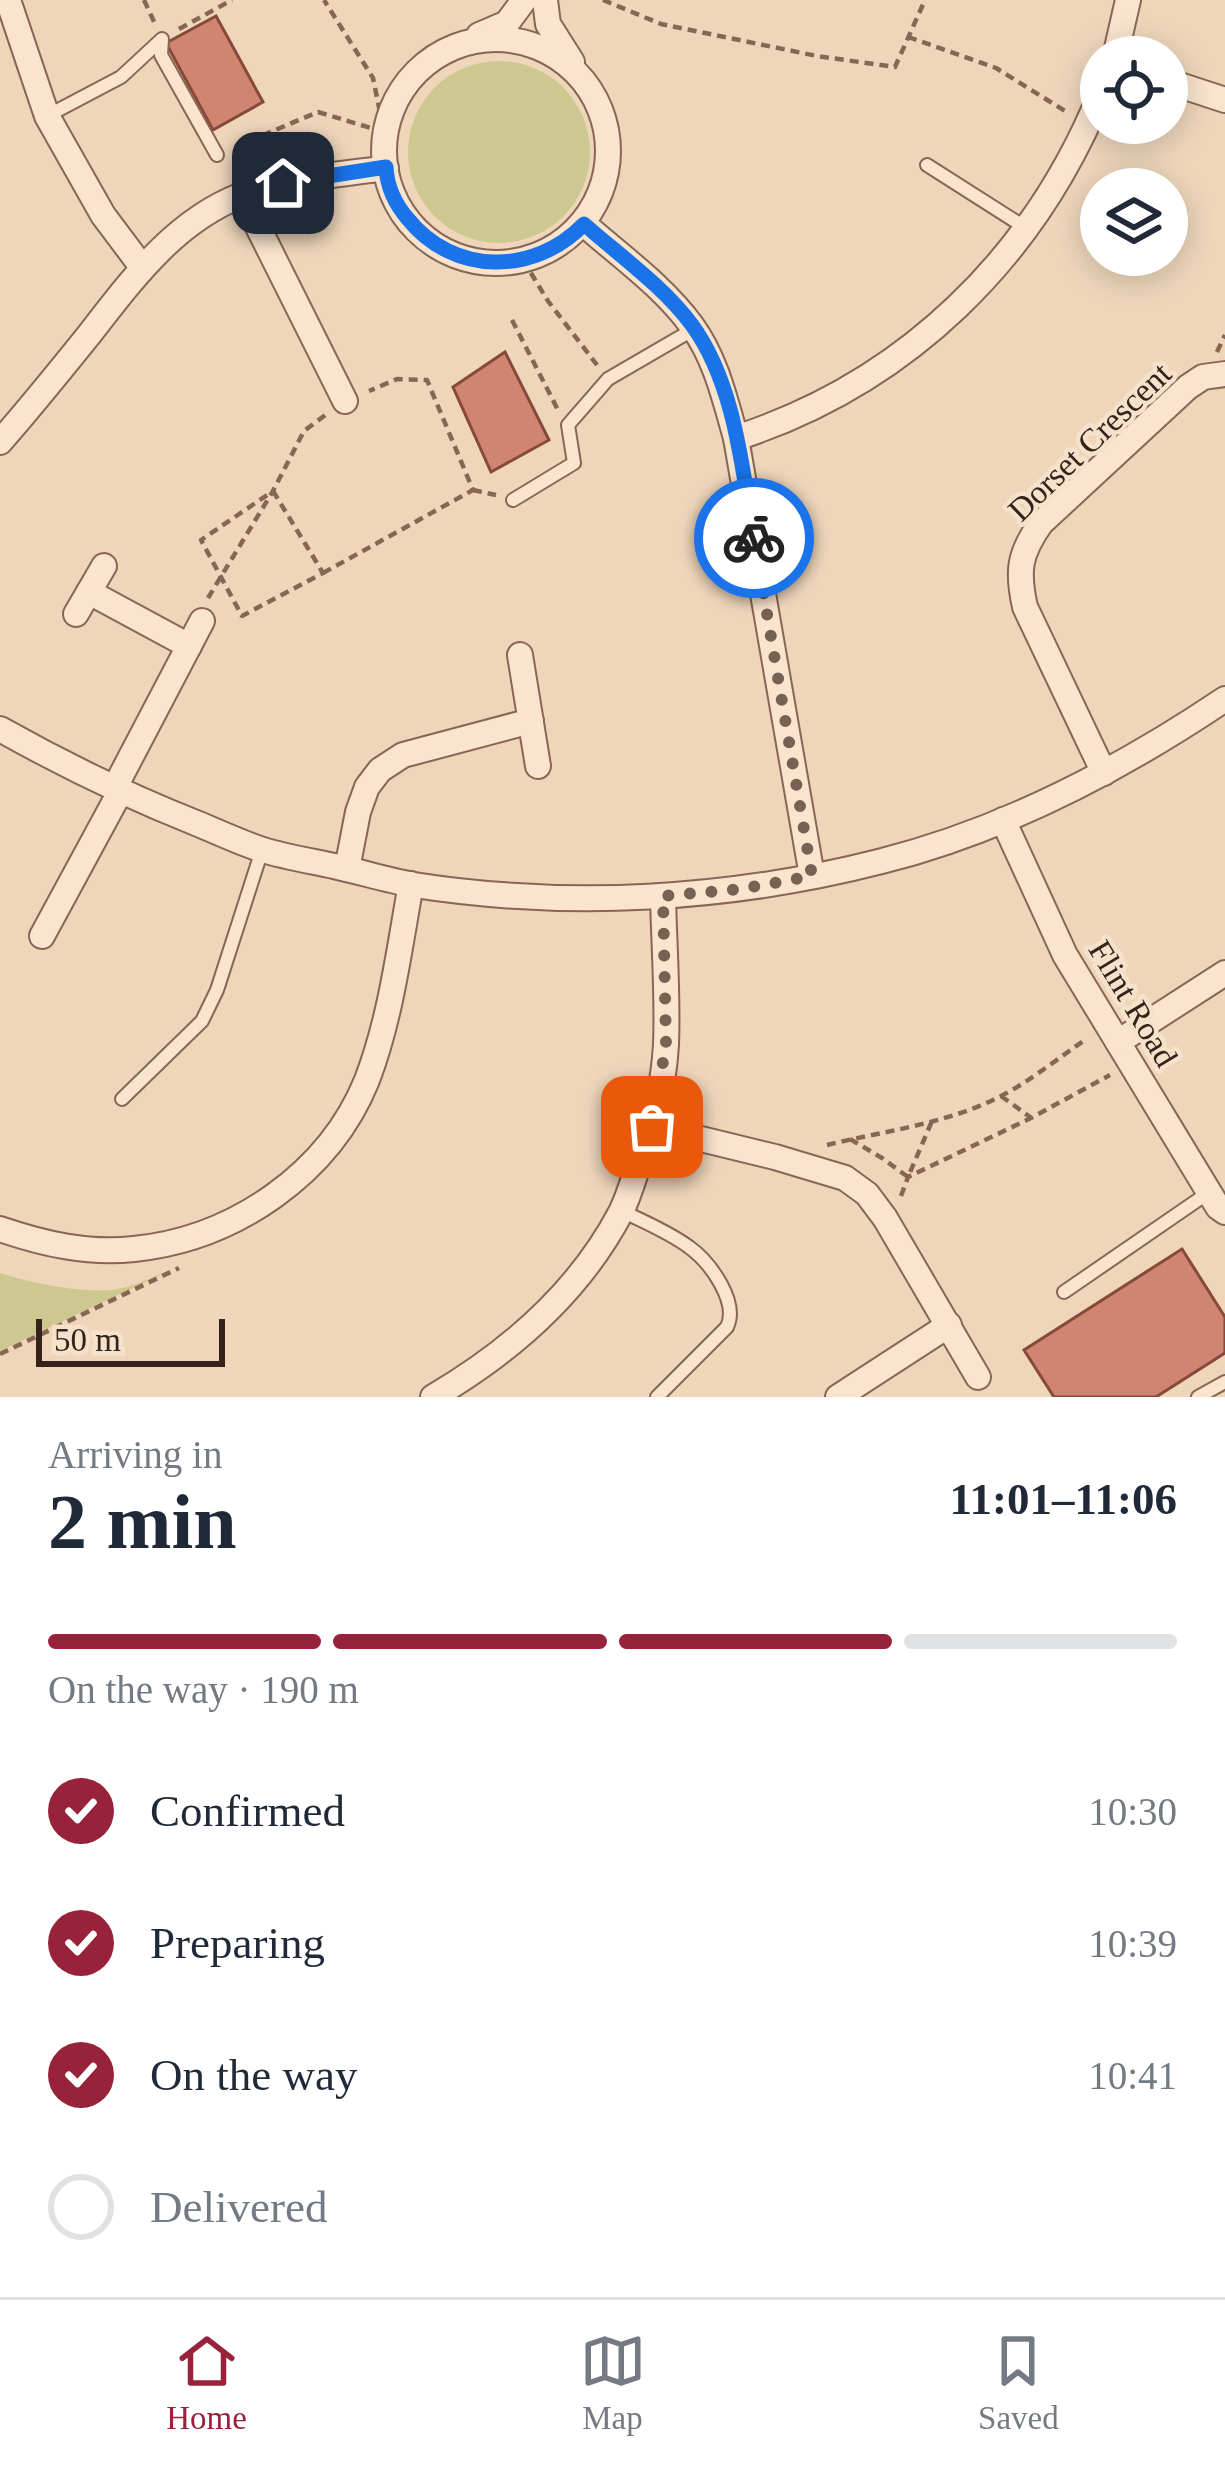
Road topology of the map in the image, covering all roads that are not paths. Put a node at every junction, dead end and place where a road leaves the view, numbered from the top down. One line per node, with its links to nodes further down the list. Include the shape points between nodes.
1 (8, 0): 10 (street)
2 (524, 0): 6 (street, via 507,23)
3 (545, 0): 7 (street, via 548,24)
4 (1128, 0): 5 (street)
5 (1120, 36)
6 (460, 44): 7 (street, via 520,41 560,58); 14 (street, via 404,85 384,132)
7 (584, 81): 16 (street, via 608,149 603,189)
8 (1188, 87): 9 (street)
9 (1225, 100)
10 (47, 116): 12 (lane, via 121,77 162,39 161,55); 18 (street)
11 (1080, 140): 17 (street)
12 (217, 155)
13 (927, 164): 17 (lane)
14 (386, 167): 15 (street); 16 (street, via 398,207 450,254 523,260)
15 (242, 195): 18 (street, via 206,212); 21 (street)
16 (584, 224): 19 (street)
17 (1027, 229): 22 (street, via 932,331 869,378)
18 (142, 267): 23 (street)
19 (695, 329): 22 (street); 24 (lane, via 608,379 568,425 574,463)
20 (1225, 374): 33 (street, Dorset Crescent, via 1188,387 1025,544 1025,607)
21 (345, 401)
22 (736, 438): 38 (street)
23 (0, 442)
24 (513, 500)
25 (104, 566): 27 (street, via 83,603)
26 (202, 620): 27 (street)
27 (189, 646): 34 (street)
28 (520, 655): 30 (street)
29 (1225, 699): 33 (street)
30 (530, 722): 32 (street); 37 (street, via 403,755 380,770 358,812)
31 (0, 729): 34 (street)
32 (538, 766)
33 (1104, 773): 35 (street)
34 (117, 791): 36 (street); 41 (street)
35 (1003, 820): 38 (street); 43 (street, Flint Road, via 1065,956)
36 (262, 850): 37 (street); 44 (lane, via 202,1021)
37 (346, 869): 39 (street)
38 (812, 876): 40 (street)
39 (411, 884): 40 (street, via 557,898); 48 (street, via 387,1021 366,1082 320,1156 275,1197 224,1225 137,1249 48,1245)
40 (663, 896): 45 (street, via 666,1044)
41 (41, 935)
42 (1225, 973): 43 (street)
43 (1113, 1033): 46 (street, Flint Road)
44 (122, 1100)
45 (652, 1127): 47 (street); 50 (street, via 844,1178 885,1218)
46 (1217, 1202): 49 (lane)
47 (622, 1210): 53 (street, via 544,1314); 54 (lane, via 693,1249 730,1301 727,1327)
48 (0, 1229)
49 (1064, 1292)
50 (949, 1325): 51 (street); 55 (street)
51 (978, 1377)
52 (1225, 1382): 56 (lane)
53 (433, 1397)
54 (657, 1397)
55 (838, 1397)
56 (1198, 1397)

